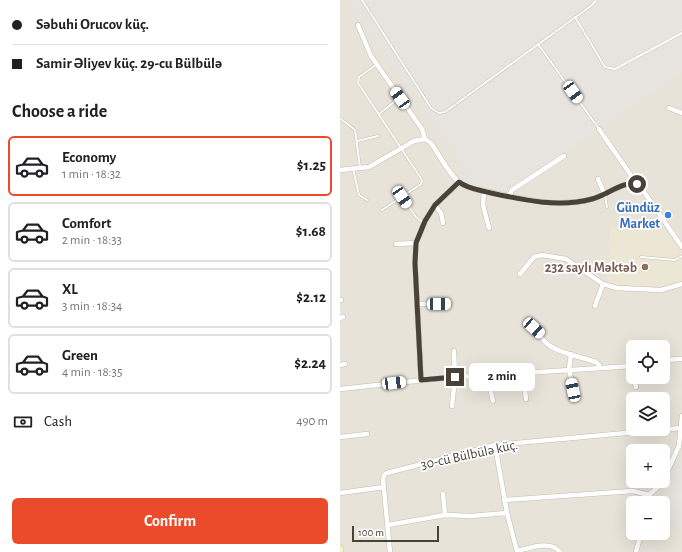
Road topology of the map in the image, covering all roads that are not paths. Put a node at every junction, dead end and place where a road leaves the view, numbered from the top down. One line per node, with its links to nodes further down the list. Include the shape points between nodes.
1 (362, 0): 6 (lane, via 431,108 439,113 445,112)
2 (596, 0): 3 (lane)
3 (575, 17): 5 (lane, via 606,67 610,69 615,69); 6 (lane)
4 (358, 25): 7 (street)
5 (682, 33)
6 (538, 44): 13 (lane)
7 (377, 64): 8 (street); 11 (lane, via 358,80)
8 (400, 98): 11 (lane); 15 (street, via 422,129)
9 (669, 108): 10 (street)
10 (682, 113)
11 (379, 114): 17 (lane)
12 (341, 119): 16 (lane, via 355,130)
13 (599, 129): 24 (street)
14 (378, 136): 16 (lane)
15 (425, 139): 17 (street, via 414,141); 23 (street, via 431,143)
16 (356, 141): 20 (lane)
17 (402, 148): 20 (street); 28 (lane, via 422,182)
18 (564, 156): 27 (street, via 512,190)
19 (353, 169): 20 (street); 21 (street); 29 (lane, via 360,195)
20 (360, 169)
21 (340, 170)
22 (598, 179): 26 (street)
23 (459, 182): 25 (street); 30 (street)
24 (633, 182): 26 (street); 38 (street, via 640,186)
25 (484, 191): 27 (street); 35 (street, via 483,205)
26 (605, 195): 27 (street, via 583,201 556,203); 31 (lane)
27 (508, 196)
28 (402, 197): 32 (lane); 33 (lane, via 416,217)
29 (367, 200)
30 (435, 205): 33 (street); 34 (street)
31 (607, 207)
32 (382, 210)
33 (424, 223): 36 (street)
34 (443, 223)
35 (488, 228)
36 (416, 243): 37 (street); 44 (street)
37 (396, 244)
38 (682, 247)
39 (682, 256): 40 (lane, via 675,260)
40 (641, 257)
41 (520, 274): 42 (street, via 534,257 548,255 566,259)
42 (603, 284): 43 (street, via 617,288 661,290); 46 (street)
43 (682, 284)
44 (417, 304): 45 (street); 58 (street)
45 (450, 304)
46 (595, 306)
47 (527, 325): 49 (street, via 541,334 551,347)
48 (454, 351): 57 (street)
49 (571, 354): 53 (street, via 596,362); 54 (street)
50 (682, 359): 51 (street)
51 (670, 360)
52 (626, 366): 53 (street)
53 (598, 368): 54 (street)
54 (569, 369): 55 (street); 62 (street)
55 (523, 373): 56 (street); 63 (street)
56 (487, 375): 57 (street); 64 (street)
57 (455, 377): 58 (street); 65 (street)
58 (421, 380): 61 (street)
59 (635, 384): 60 (street)
60 (636, 388)
61 (340, 389)
62 (573, 390)
63 (526, 399)
64 (493, 401)
65 (452, 406)
66 (682, 416): 67 (street)
67 (681, 428): 70 (street); 71 (street, 30-cü Bülbülə küç.)
68 (367, 434): 69 (street)
69 (340, 437)
70 (681, 444): 75 (street, via 662,483)
71 (495, 445): 72 (street, 30-cü Bülbülə küç., via 387,473 383,479); 76 (street)
72 (384, 487): 73 (street); 79 (street)
73 (340, 493)
74 (444, 494): 78 (street)
75 (649, 495): 76 (street, via 633,491)
76 (504, 500): 77 (street)
77 (507, 513): 78 (street); 81 (street)
78 (445, 515): 79 (street)
79 (388, 525): 82 (street)
80 (639, 540): 84 (street)
81 (517, 551): 83 (street, via 547,545)
82 (390, 552)
83 (560, 552)
84 (636, 552)

